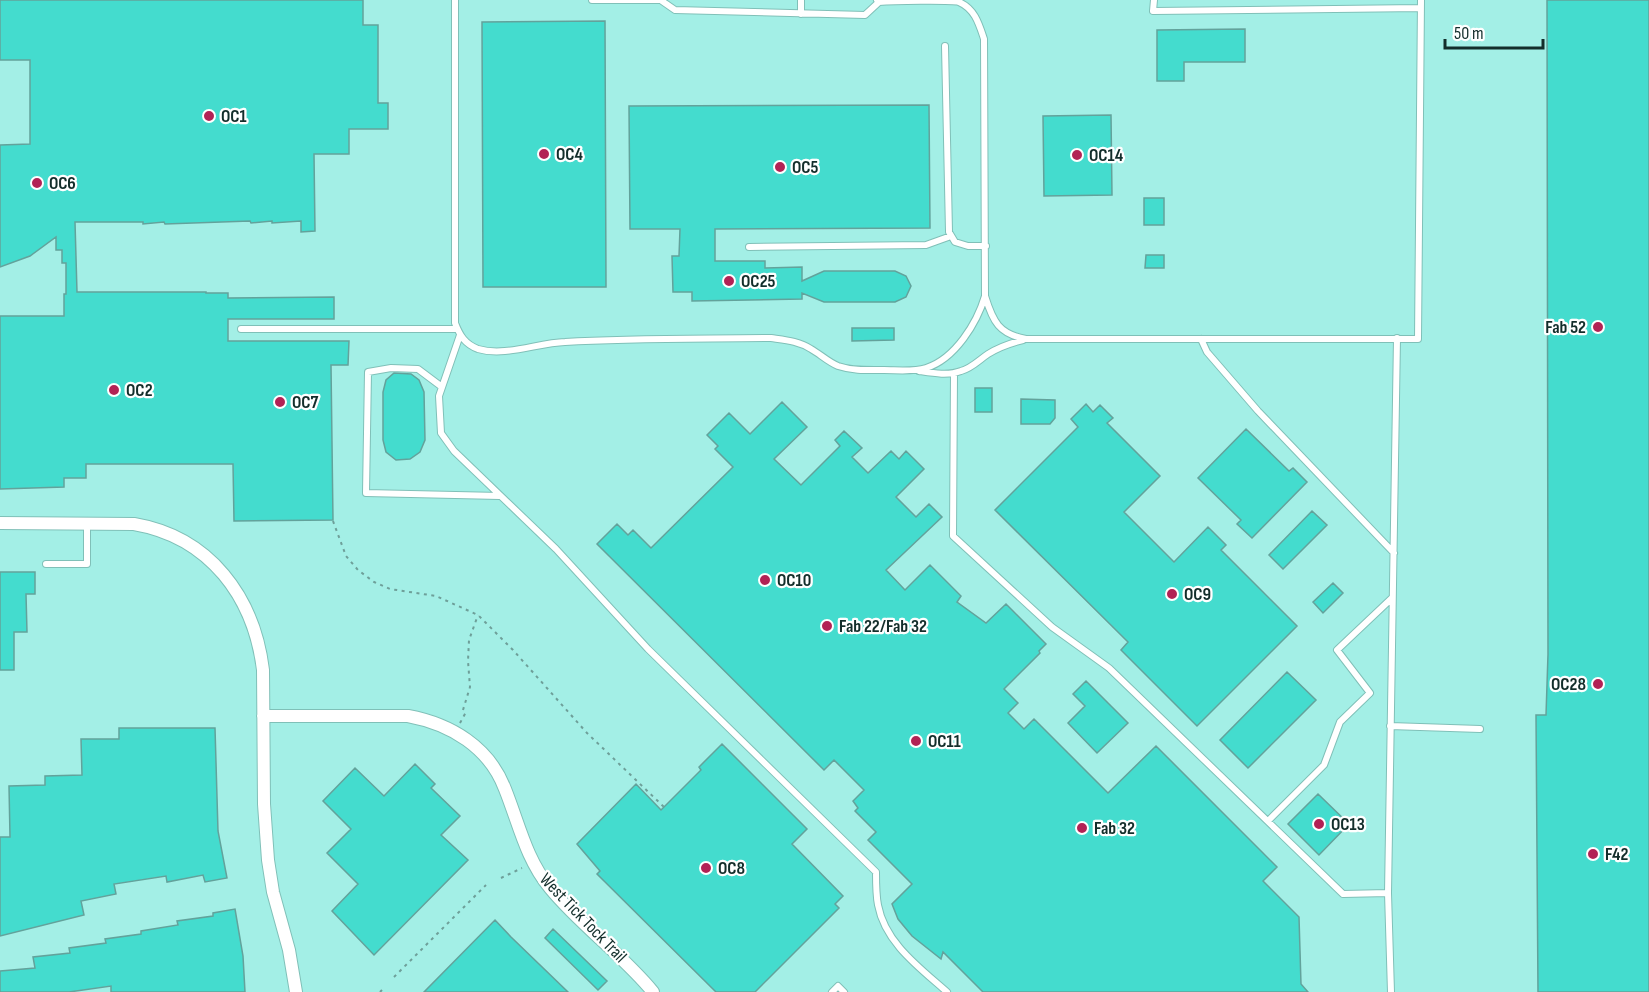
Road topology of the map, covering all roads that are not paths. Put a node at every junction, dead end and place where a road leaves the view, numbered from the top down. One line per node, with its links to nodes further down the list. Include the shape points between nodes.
1 (455, 0): 16 (lane)
2 (592, 0): 3 (lane)
3 (662, 0): 9 (lane, via 675,10)
4 (801, 0): 9 (lane)
5 (1154, 0): 8 (lane, via 1153,11)
6 (1421, 0): 8 (lane)
7 (878, 1): 9 (lane, via 865,15); 12 (lane, via 957,0 978,20 984,39)
8 (1421, 9): 17 (lane, via 1418,339)
9 (801, 14)
10 (945, 46): 11 (lane)
11 (951, 236): 12 (lane, via 962,244); 13 (lane, via 926,245)
12 (986, 246): 14 (lane)
13 (749, 247)
14 (985, 296): 18 (lane, via 990,314 999,326 1011,336); 20 (lane, via 968,332 949,353 937,363)
15 (241, 329): 16 (lane)
16 (458, 332): 20 (lane, via 468,345 494,351 565,342 771,338 798,343 848,369); 22 (lane)
17 (1397, 338): 19 (lane); 26 (lane)
18 (1026, 339): 19 (lane); 21 (lane, via 1007,344 974,366)
19 (1201, 339): 26 (lane, via 1207,352 1258,411)
20 (911, 370): 21 (lane)
21 (954, 373): 32 (lane, via 953,536 1052,627 1109,668)
22 (442, 387): 23 (lane, via 441,433); 23 (lane, via 418,369 368,372 366,494)
23 (501, 496): 38 (lane, via 648,649 876,872 878,906 887,930 900,948)
24 (0, 523): 25 (street)
25 (87, 523): 27 (lane, via 87,564); 29 (street, via 154,527 194,548 218,568 253,624 263,670)
26 (1394, 553): 28 (lane)
27 (46, 564)
28 (1392, 598): 30 (lane); 32 (lane, via 1337,650 1370,693 1340,722 1324,765)
29 (263, 716): 34 (street, via 268,860); 35 (street, West Tick Tock Trail, via 408,716 450,728 470,741 498,774 530,856 549,887)
30 (1390, 726): 31 (lane); 33 (lane)
31 (1480, 729)
32 (1268, 821): 33 (lane, via 1343,894)
33 (1388, 893): 39 (lane)
34 (296, 992)
35 (653, 992)
36 (832, 992): 37 (lane, via 838,986)
37 (844, 992)
38 (947, 992)
39 (1391, 992)

